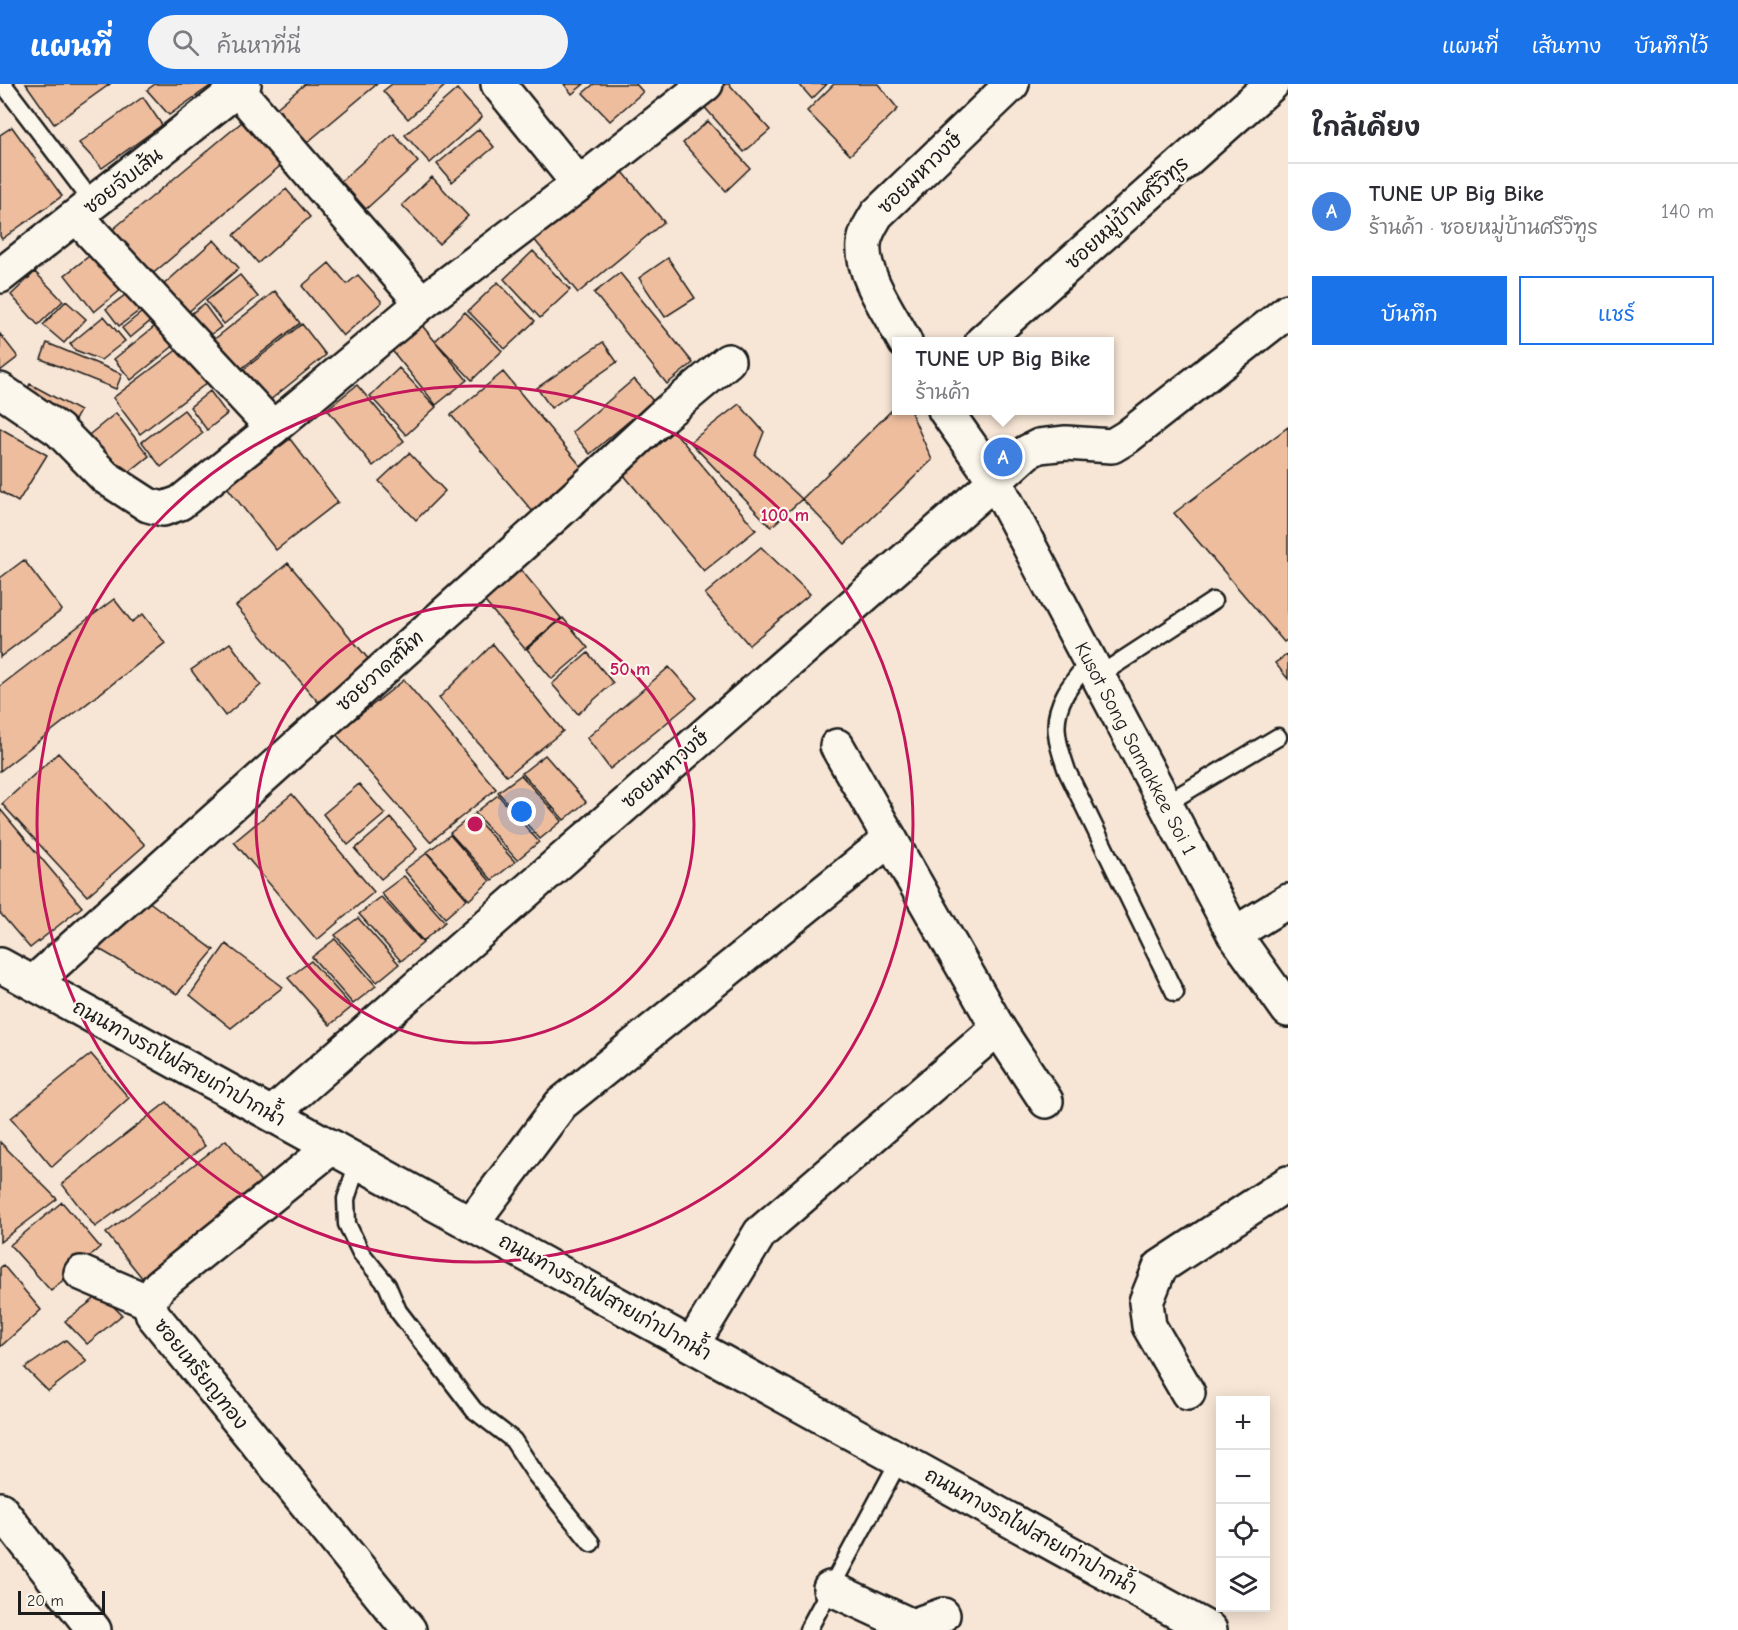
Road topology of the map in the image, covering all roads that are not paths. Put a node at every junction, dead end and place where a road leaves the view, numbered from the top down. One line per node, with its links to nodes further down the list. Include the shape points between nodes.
1 (3, 84): 8 (lane)
2 (498, 84): 7 (street)
3 (706, 84): 7 (street)
4 (1012, 84): 12 (street, ซอยมหาวงษ์, via 877,214 868,230 864,244 868,273)
5 (1272, 84): 13 (street, ซอยหมู่บ้านศรีวิฑูร)
6 (241, 87): 8 (street, ซอยจับเส้น); 10 (street)
7 (579, 184): 10 (street)
8 (85, 210): 9 (street, ซอยจับเส้น); 17 (street)
9 (0, 276)
10 (422, 303): 17 (street)
11 (1288, 311): 18 (street, via 1112,446 1039,446)
12 (902, 337)
13 (988, 337)
14 (728, 361): 28 (street, ซอยวาดสนิท)
15 (0, 390): 17 (street, via 59,430 105,477 148,505 163,509 180,503)
16 (948, 415): 18 (street)
17 (273, 428)
18 (995, 481): 20 (street, Kusot Song Samakkee Soi 1); 33 (street, ซอยมหาวงษ์)
19 (1213, 601): 20 (lane)
20 (1094, 669): 23 (street, Kusot Song Samakkee Soi 1); 29 (lane, via 1069,687 1059,706 1056,733 1067,771)
21 (1278, 736): 23 (lane)
22 (837, 746): 24 (street)
23 (1165, 804): 26 (street, Kusot Song Samakkee Soi 1)
24 (890, 839): 31 (street); 36 (street, via 561,1104)
25 (1288, 901): 26 (street)
26 (1234, 934): 30 (street, Kusot Song Samakkee Soi 1)
27 (0, 965): 28 (street, ถนนทางรถไฟสายเก่าปากน้ำ)
28 (33, 983): 33 (street, ถนนทางรถไฟสายเก่าปากน้ำ)
29 (1175, 993)
30 (1288, 1010)
31 (999, 1028): 32 (street); 39 (street, via 760,1233)
32 (1046, 1101)
33 (272, 1114): 34 (street, ถนนทางรถไฟสายเก่าปากน้ำ)
34 (345, 1154): 36 (street, ถนนทางรถไฟสายเก่าปากน้ำ); 38 (street, ซอยเหรียญทอง, via 159,1286); 43 (lane, via 347,1224 361,1253 387,1285 398,1311 474,1410 513,1440)
35 (1288, 1183): 40 (street, via 1160,1267 1146,1302 1149,1326)
36 (471, 1224): 39 (street, ถนนทางรถไฟสายเก่าปากน้ำ)
37 (81, 1273): 38 (street)
38 (149, 1302): 48 (street, ซอยเหรียญทอง, via 153,1315)
39 (692, 1345): 41 (street, ถนนทางรถไฟสายเก่าปากน้ำ)
40 (1188, 1393)
41 (900, 1459): 44 (lane); 46 (street, ถนนทางรถไฟสายเก่าปากน้ำ)
42 (0, 1509): 47 (street)
43 (591, 1543)
44 (830, 1588): 45 (street, via 912,1626); 49 (lane)
45 (944, 1615)
46 (1205, 1629)
47 (94, 1630)
48 (409, 1630)
49 (808, 1630)

